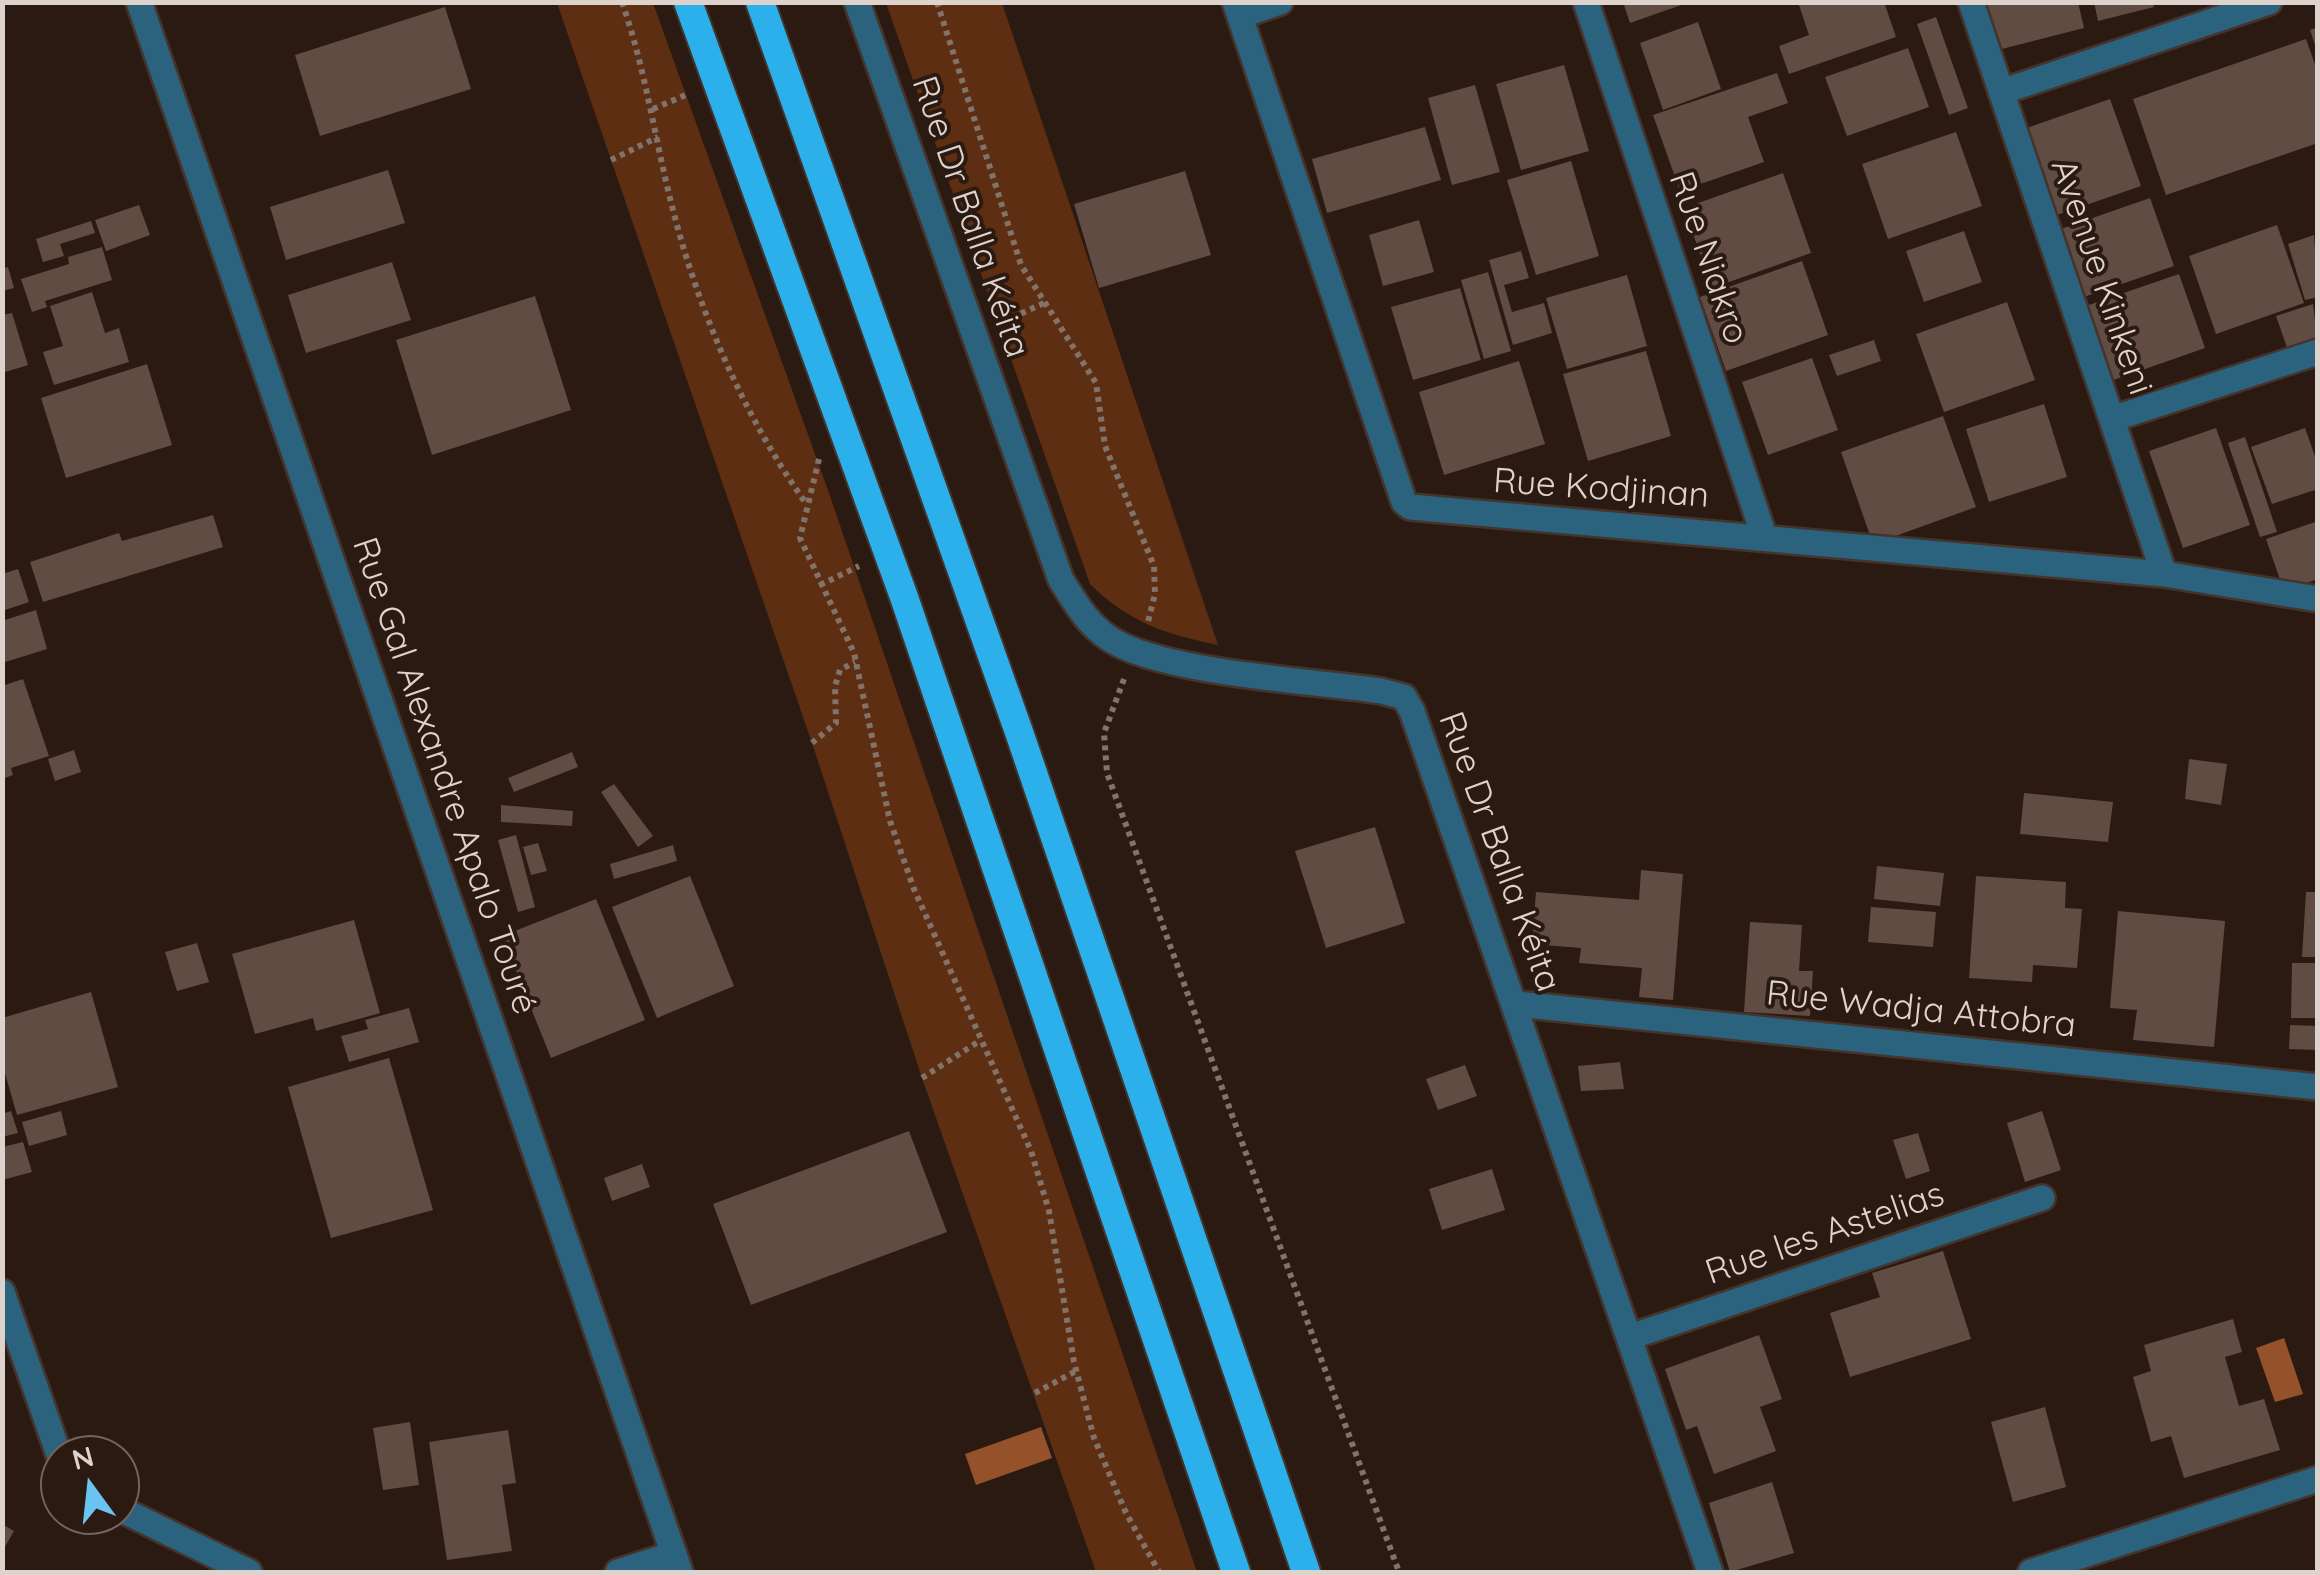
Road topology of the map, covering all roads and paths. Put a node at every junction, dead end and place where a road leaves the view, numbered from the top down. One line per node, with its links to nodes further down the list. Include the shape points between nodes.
1 (139, 2): 39 (street, Rue Gal Alexandre Apalo Touré)
2 (622, 2): 13 (path)
3 (688, 2): 18 (highway)
4 (760, 2): 44 (highway)
5 (858, 2): 16 (street, Rue Dr Balla Kéita)
6 (938, 2): 15 (path, via 1021,265)
7 (1280, 2): 11 (street)
8 (1586, 2): 21 (street, Rue Niakro)
9 (1971, 2): 12 (street, Avenue Kinkeni)
10 (2270, 2): 12 (street)
11 (1238, 9): 21 (street, Rue Kodjinan, via 1404,502 1418,510)
12 (2001, 92): 19 (street, Avenue Kinkeni)
13 (658, 137): 14 (path); 20 (path, via 699,295 736,380)
14 (612, 160)
15 (1044, 303): 16 (path); 24 (path, via 1096,383 1105,446 1154,566 1155,594)
16 (975, 335): 24 (street, Rue Dr Balla Kéita, via 1061,580 1082,614)
17 (2318, 352): 19 (street)
18 (835, 404): 20 (path); 43 (highway)
19 (2112, 419): 22 (street, Avenue Kinkeni)
20 (806, 503): 25 (path, via 800,538)
21 (1764, 536): 22 (street, Rue Kodjinan)
22 (2164, 574): 23 (street, Rue Kodjinan)
23 (2318, 599)
24 (1134, 652): 27 (street, Rue Dr Balla Kéita, via 1404,697); 45 (path, via 1104,733 1107,773)
25 (855, 662): 26 (path, via 840,670 835,686 836,723); 28 (path, via 890,821)
26 (812, 744)
27 (1516, 1004): 30 (street, Rue Wadja Attobra); 33 (street, Rue Dr Balla Kéita)
28 (981, 1040): 29 (path); 34 (path, via 1032,1151)
29 (922, 1078)
30 (2318, 1087)
31 (2042, 1198): 33 (street, Rue les Astelias)
32 (2, 1292): 36 (street)
33 (1630, 1337): 46 (street, Rue Dr Balla Kéita)
34 (1076, 1371): 35 (path); 42 (path, via 1094,1438)
35 (1035, 1393)
36 (52, 1435)
37 (2318, 1479): 47 (street)
38 (140, 1519): 40 (street)
39 (677, 1563): 41 (street)
40 (250, 1572)
41 (618, 1572)
42 (1159, 1572)
43 (1236, 1572)
44 (1306, 1572)
45 (1399, 1572)
46 (1710, 1572)
47 (2031, 1572)

